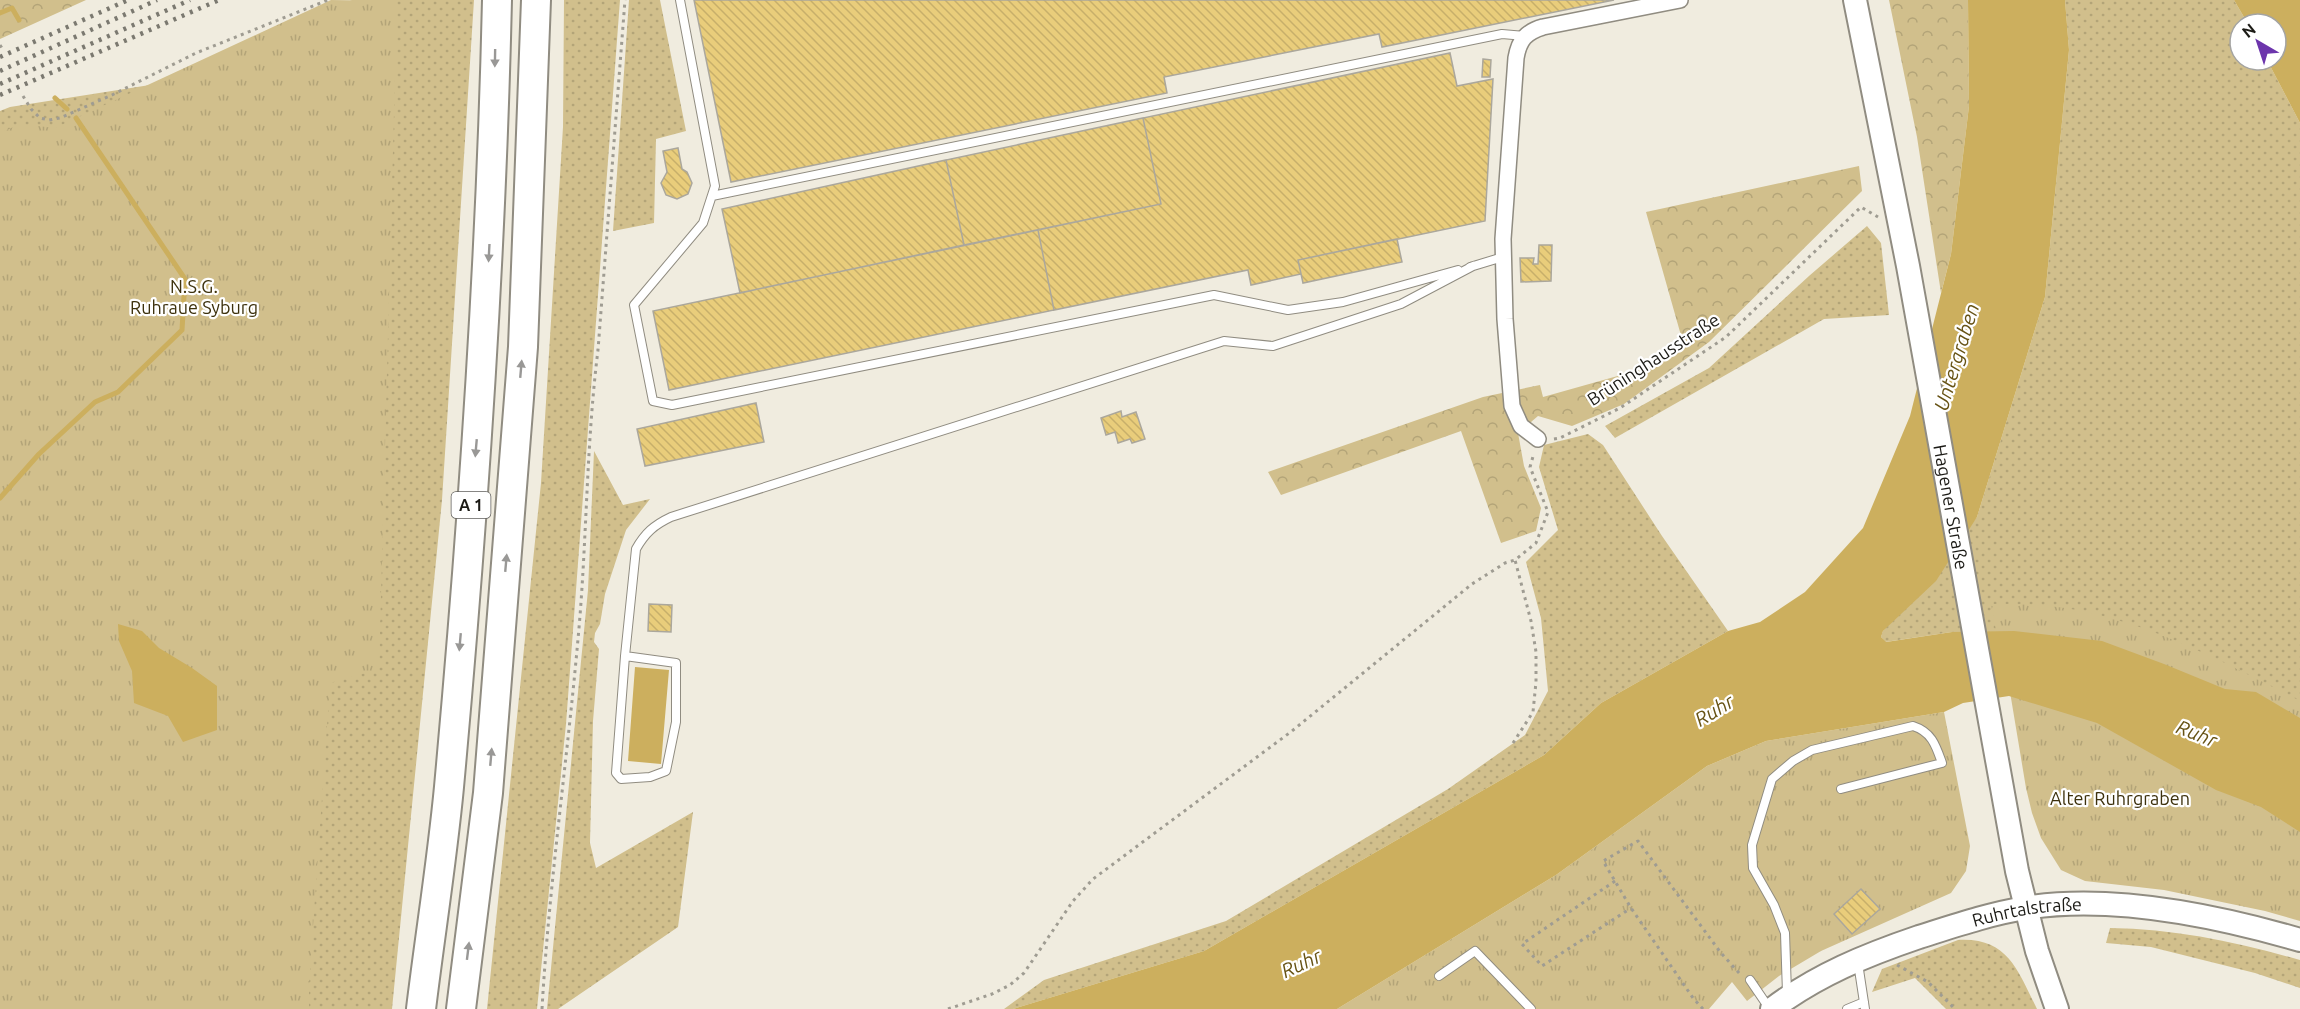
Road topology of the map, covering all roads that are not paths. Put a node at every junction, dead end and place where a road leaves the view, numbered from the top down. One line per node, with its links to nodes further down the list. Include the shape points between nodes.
1 (497, 0): 20 (highway, A 1, one-way to 20, via 484,350 449,789)
2 (536, 0): 21 (highway, A 1, one-way to 2, via 488,793 523,347)
3 (680, 0): 7 (lane, via 715,186)
4 (1680, 0): 6 (street, via 1543,27)
5 (1855, 0): 13 (main road, Hagener Straße)
6 (1525, 36): 7 (lane, via 1502,34); 8 (street, via 1518,44 1516,58)
7 (712, 196): 9 (lane, via 703,223 634,305 653,401 672,405 1214,295 1288,310 1343,303)
8 (1503, 257): 9 (lane); 10 (street, via 1512,406 1521,426)
9 (1473, 266): 11 (lane, via 1401,304 1273,346 1224,341 657,523 636,549)
10 (1538, 439)
11 (625, 656): 11 (lane, via 616,773 621,778 650,777 666,771 676,722 676,663)
12 (1841, 789): 18 (lane, via 1942,764 1936,743 1924,729 1913,726 1812,750 1772,779 1752,845 1753,868 1785,933 1788,965)
13 (2026, 908): 14 (main road, Ruhrtalstraße, via 2084,904 2169,910); 15 (main road, Ruhrtalstraße, via 1977,919); 24 (main road, Hagener Straße)
14 (2300, 940)
15 (1865, 956): 18 (main road, Ruhrtalstraße, via 1819,978); 19 (lane)
16 (1439, 976): 22 (lane, via 1474,951)
17 (1750, 980): 18 (lane)
18 (1780, 1006)
19 (1864, 1006): 23 (lane)
20 (421, 1009)
21 (461, 1009)
22 (1531, 1009)
23 (1847, 1009)
24 (2057, 1009)

